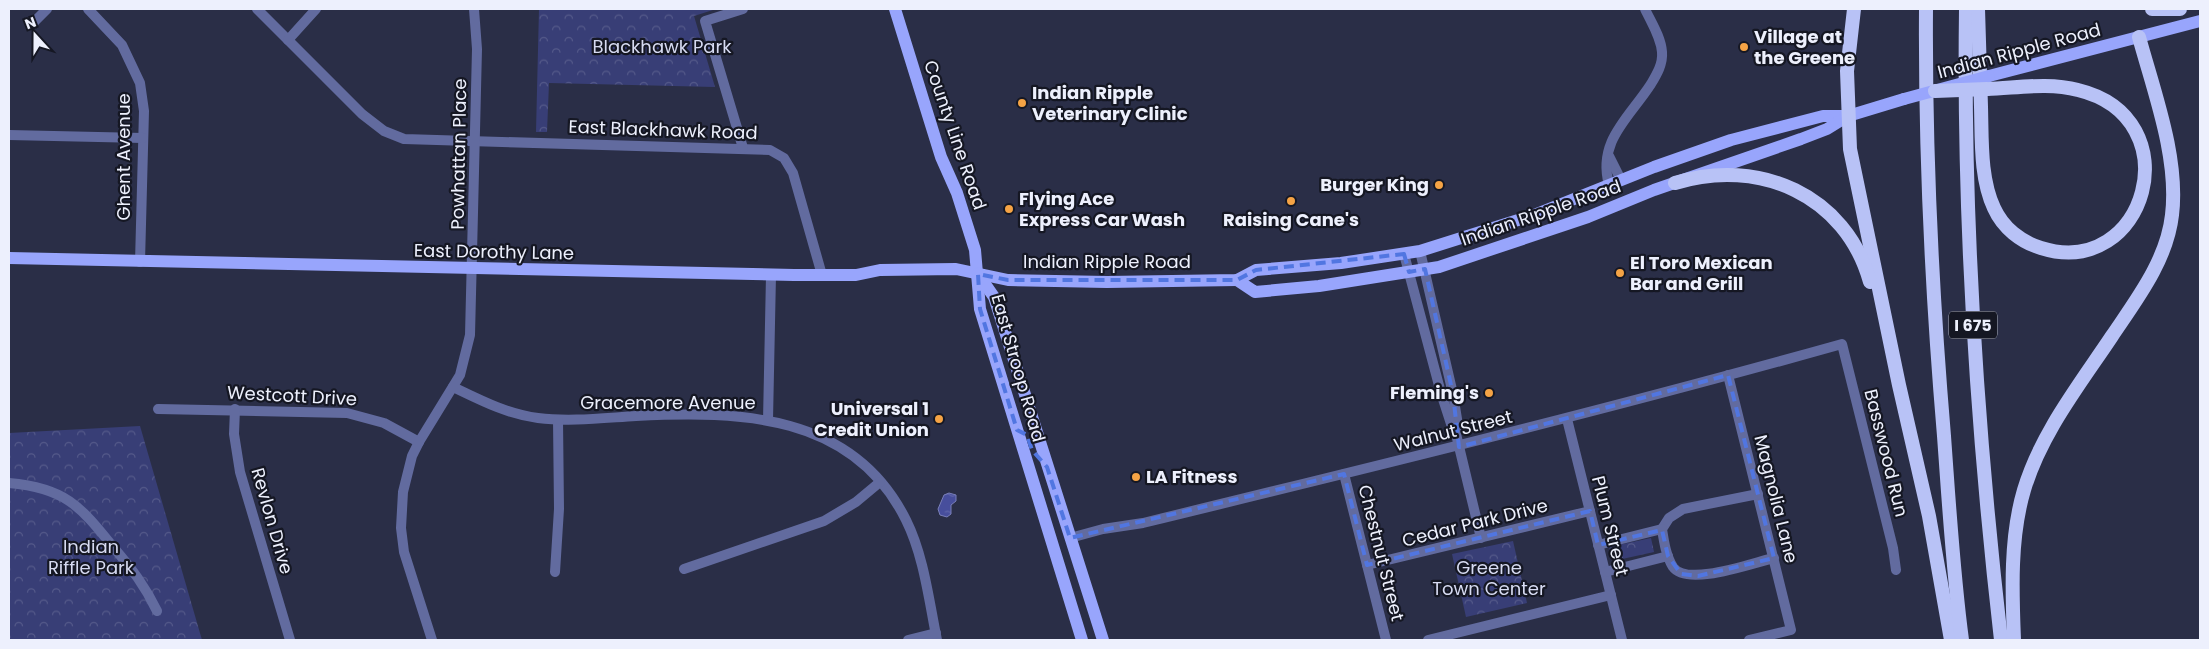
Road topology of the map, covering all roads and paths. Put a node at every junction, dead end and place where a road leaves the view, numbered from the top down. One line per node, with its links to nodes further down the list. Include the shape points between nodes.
1 (47, 9): 15 (street)
2 (88, 9): 23 (street, Ghent Avenue, via 122,45 135,70 142,97)
3 (257, 9): 18 (street, East Blackhawk Road)
4 (316, 9): 18 (street)
5 (474, 9): 24 (street, Powhattan Place)
6 (743, 9): 25 (street, via 705,22)
7 (895, 9): 36 (main road, County Line Road, via 941,157 976,250)
8 (1645, 9): 26 (street, via 1660,43 1662,60 1653,81 1611,139 1608,156)
9 (1854, 9): 21 (highway, via 1847,71)
10 (1926, 9): 84 (highway, I 675, via 1930,220 1938,366)
11 (1966, 9): 85 (highway, I 675, via 1967,226 1990,541)
12 (1978, 9): 19 (highway, via 1984,176 1993,208 2012,233 2035,246 2062,252 2090,248 2113,236 2123,227 2142,196 2146,170 2140,140 2124,117 2102,99 2076,89)
13 (2152, 9): 14 (highway)
14 (2180, 9)
15 (35, 20)
16 (2200, 21): 17 (main road, Indian Ripple Road)
17 (2139, 37): 19 (main road, Indian Ripple Road); 86 (highway, via 2171,163 2174,198 2170,227 2164,248 2148,280 2053,425 2025,488 2015,548)
18 (288, 40): 24 (street, East Blackhawk Road, via 362,114 384,131 415,141)
19 (1988, 82): 20 (highway, bridge)
20 (1935, 91): 21 (main road, Indian Ripple Road, bridge)
21 (1848, 116): 26 (main road, Indian Ripple Road, via 1823,116 1731,140); 27 (main road, Indian Ripple Road, via 1801,139); 42 (highway, via 1850,149)
22 (9, 135): 23 (street)
23 (143, 138): 32 (street, Ghent Avenue)
24 (476, 141): 25 (street, East Blackhawk Road); 34 (street, Powhattan Place)
25 (743, 148): 38 (street, East Blackhawk Road, via 770,150 788,163)
26 (1615, 182): 28 (main road, via 1618,196 1597,204); 29 (main road, Indian Ripple Road, via 1544,211)
27 (1674, 183): 28 (main road, Indian Ripple Road); 42 (highway, via 1712,176 1753,178 1795,189 1826,210 1846,230 1864,264)
28 (1588, 216): 33 (main road, Indian Ripple Road)
29 (1420, 251): 30 (main road, Indian Ripple Road); 33 (street)
30 (1404, 254): 35 (street); 39 (main road, Indian Ripple Road, via 1256,270)
31 (9, 258): 32 (main road, East Dorothy Lane)
32 (140, 262): 34 (main road, East Dorothy Lane)
33 (1426, 269): 35 (main road, Indian Ripple Road); 51 (street, via 1453,394 1458,425)
34 (473, 270): 37 (main road, East Dorothy Lane); 43 (street, Powhattan Place, via 470,335 460,375)
35 (1409, 272): 39 (main road, Indian Ripple Road, via 1255,292); 51 (street, via 1441,393)
36 (978, 274): 38 (main road, East Dorothy Lane, via 956,269); 39 (main road, Indian Ripple Road, via 1008,280); 44 (main road, East Stroop Road, via 994,297); 50 (main road, East Stroop Road, via 980,309)
37 (771, 275): 38 (main road, East Dorothy Lane); 49 (street)
38 (822, 275)
39 (1237, 280)
40 (1842, 344): 41 (street, Walnut Street); 68 (street, Basswood Run)
41 (1728, 375): 47 (street, Walnut Street); 58 (street, Magnolia Lane)
42 (1899, 385): 83 (highway, via 1929,516)
43 (453, 387): 48 (street, Gracemore Avenue, via 504,410); 52 (street, Powhattan Place)
44 (1028, 407): 50 (main road, via 1024,422); 54 (main road, East Stroop Road)
45 (158, 408): 46 (street, Westcott Drive)
46 (235, 409): 52 (street, Westcott Drive, via 347,413 384,423); 74 (street, Revlon Drive, via 234,434 240,472)
47 (1567, 419): 53 (street, Walnut Street); 59 (street, Plum Street)
48 (558, 420): 49 (street, Gracemore Avenue, via 676,416); 69 (street, via 559,509)
49 (768, 420): 56 (street, Gracemore Avenue, via 792,425 830,441 862,464)
50 (1017, 430): 54 (main road, via 1027,436 1032,450); 77 (main road, East Stroop Road)
51 (1456, 434): 53 (street)
52 (419, 442): 75 (street, Powhattan Place, via 407,475 401,528 409,570)
53 (1459, 446): 55 (street, Walnut Street); 62 (street)
54 (1047, 467): 61 (main road, East Stroop Road)
55 (1344, 474): 61 (street, Walnut Street); 66 (street, Chestnut Street)
56 (880, 482): 67 (street, via 856,502 824,521); 73 (street, Gracemore Avenue, via 894,500 913,536)
57 (9, 483): 72 (street, via 46,488 79,506 144,584)
58 (1758, 494): 60 (street, via 1684,509 1668,518); 65 (street, Magnolia Lane)
59 (1590, 511): 62 (street, Cedar Park Drive); 63 (street, Plum Street)
60 (1662, 530): 63 (street); 64 (street)
61 (1070, 538): 78 (main road, East Stroop Road)
62 (1481, 538): 66 (street, Cedar Park Drive)
63 (1598, 545): 70 (street, Plum Street)
64 (1668, 556): 65 (street, via 1681,574 1698,576); 70 (street)
65 (1774, 558): 82 (street, Magnolia Lane, via 1792,630)
66 (1367, 566): 79 (street, Chestnut Street)
67 (684, 569)
68 (1896, 570)
69 (555, 572)
70 (1605, 572): 71 (street, Plum Street)
71 (1611, 596): 80 (street); 81 (street, Plum Street)
72 (157, 611)
73 (936, 636): 76 (street)
74 (290, 640)
75 (432, 640)
76 (908, 640)
77 (1082, 640)
78 (1102, 640)
79 (1386, 640)
80 (1428, 640)
81 (1622, 640)
82 (1749, 640)
83 (1951, 640)
84 (1962, 640)
85 (2001, 640)
86 (2014, 640)

